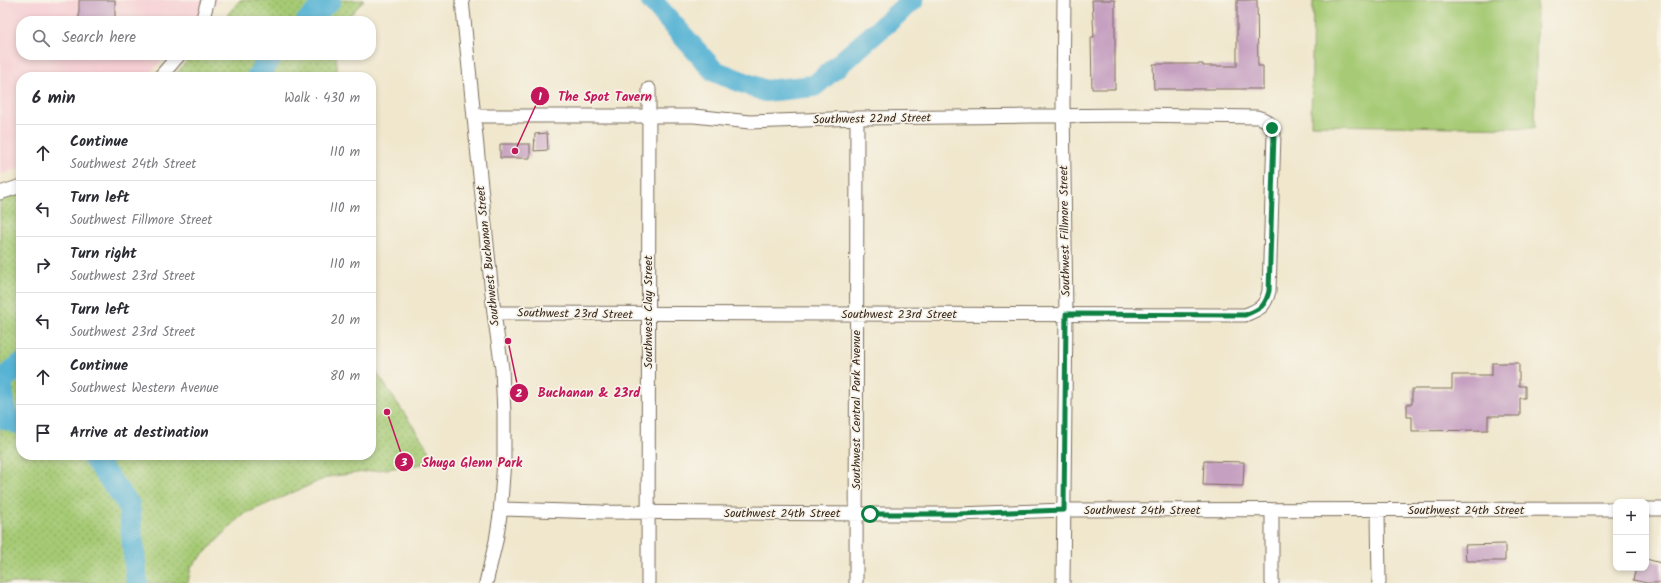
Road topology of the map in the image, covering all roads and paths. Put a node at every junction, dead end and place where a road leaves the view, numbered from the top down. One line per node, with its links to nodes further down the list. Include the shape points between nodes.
1 (208, 0): 4 (street)
2 (462, 0): 8 (street, Southwest Buchanan Street)
3 (1064, 0): 10 (street, Southwest Fillmore Street)
4 (203, 16)
5 (175, 60): 6 (street)
6 (164, 72)
7 (649, 89): 9 (street, Southwest Clay Street)
8 (474, 116): 9 (street, Southwest 22nd Street); 15 (street, Southwest Buchanan Street)
9 (648, 116): 11 (street, Southwest 22nd Street, via 694,116 750,122); 18 (street, Southwest Clay Street)
10 (1064, 117): 11 (street, Southwest 22nd Street); 14 (street, Southwest 22nd Street, via 1136,115 1264,118 1269,122 1274,134); 17 (street, Southwest Fillmore Street)
11 (857, 118): 16 (street, Southwest Central Park Avenue)
12 (16, 188): 13 (street)
13 (0, 194)
14 (1270, 268): 17 (street, Southwest 23rd Street, via 1267,300 1259,309 1245,315)
15 (494, 313): 18 (street, Southwest 23rd Street); 19 (street, Southwest Buchanan Street, via 502,369 504,414)
16 (856, 314): 17 (street, Southwest 23rd Street); 18 (street, Southwest 23rd Street); 27 (street, Southwest Central Park Avenue)
17 (1066, 314): 23 (street, Southwest Fillmore Street)
18 (648, 315): 26 (street, Southwest Clay Street)
19 (501, 509): 26 (street, Southwest 24th Street); 28 (street, Southwest Buchanan Street)
20 (1613, 509): 25 (street, Southwest 24th Street)
21 (1649, 509): 22 (street)
22 (1661, 509)
23 (1064, 510): 24 (street, Southwest 24th Street); 27 (street, Southwest 24th Street); 31 (street, Southwest Fillmore Street)
24 (1272, 510): 25 (street, Southwest 24th Street); 32 (street)
25 (1378, 511): 33 (street)
26 (649, 512): 27 (street, Southwest 24th Street); 29 (street, Southwest Clay Street)
27 (856, 514): 30 (street, Southwest Central Park Avenue)
28 (486, 583)
29 (648, 583)
30 (856, 583)
31 (1063, 583)
32 (1272, 583)
33 (1379, 583)

